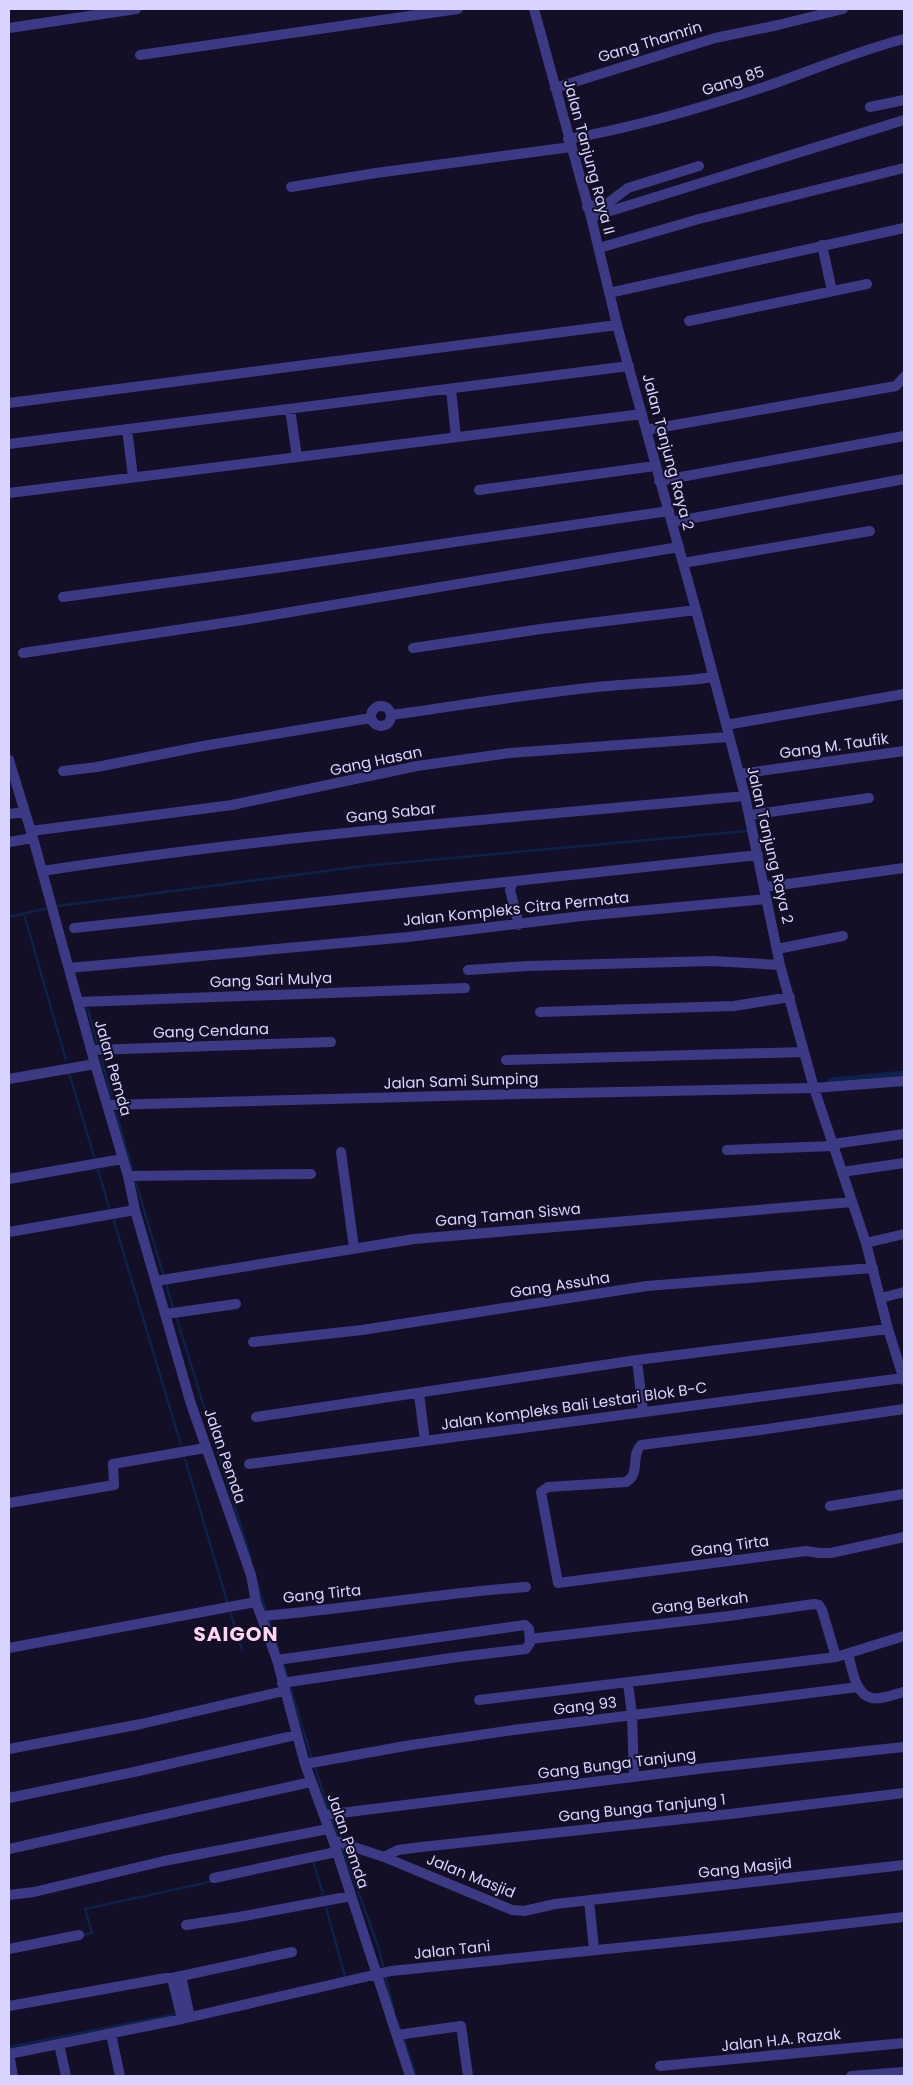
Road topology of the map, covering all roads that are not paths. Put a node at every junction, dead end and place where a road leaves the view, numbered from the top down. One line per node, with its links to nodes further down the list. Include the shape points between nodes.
1 (136, 9): 5 (street)
2 (458, 9): 7 (street)
3 (534, 9): 8 (street, Jalan Tanjung Raya II)
4 (843, 9): 8 (street, Gang Thamrin, via 715,38)
5 (9, 28)
6 (904, 39): 12 (street, Gang 85, via 693,110)
7 (140, 55)
8 (555, 88): 12 (street, Jalan Tanjung Raya II)
9 (904, 100): 10 (street)
10 (870, 107)
11 (904, 120): 17 (street)
12 (570, 143): 15 (street, Gang 85); 16 (street, Jalan Tanjung Raya II)
13 (699, 166): 16 (street, via 628,188 608,202)
14 (904, 168): 20 (street, via 699,219)
15 (291, 187)
16 (588, 207): 17 (street, Jalan Tanjung Raya II)
17 (591, 217): 20 (street, Jalan Tanjung Raya II)
18 (904, 228): 19 (street)
19 (822, 245): 22 (street); 23 (street)
20 (599, 248): 23 (street, Jalan Tanjung Raya II)
21 (867, 284): 22 (street)
22 (832, 292): 25 (street)
23 (609, 293): 24 (street, Jalan Tanjung Raya II)
24 (614, 313): 26 (street, Jalan Tanjung Raya 2)
25 (689, 321)
26 (617, 326): 27 (street, Jalan Tanjung Raya 2); 30 (street)
27 (629, 366): 29 (street); 32 (street, Jalan Tanjung Raya 2)
28 (904, 377): 34 (street, via 896,386)
29 (451, 389): 31 (street); 36 (street)
30 (9, 403)
31 (290, 409): 33 (street); 38 (street)
32 (642, 414): 34 (street, Jalan Tanjung Raya 2); 36 (street)
33 (127, 429): 37 (street); 40 (street)
34 (646, 430): 39 (street, Jalan Tanjung Raya 2)
35 (904, 436): 42 (street)
36 (456, 437): 38 (street)
37 (9, 444)
38 (297, 457): 40 (street)
39 (655, 466): 42 (street, Jalan Tanjung Raya 2); 43 (street)
40 (133, 477): 44 (street)
41 (904, 479): 46 (street)
42 (659, 481): 45 (street, Jalan Tanjung Raya 2)
43 (479, 490)
44 (9, 493)
45 (669, 511): 46 (street, Jalan Tanjung Raya 2); 50 (street)
46 (672, 522): 48 (street, Jalan Tanjung Raya 2)
47 (870, 531): 49 (street)
48 (679, 547): 49 (street, Jalan Tanjung Raya 2); 53 (street)
49 (683, 562): 51 (street, Jalan Tanjung Raya 2)
50 (63, 597)
51 (696, 610): 52 (street); 54 (street, Jalan Tanjung Raya 2)
52 (413, 648)
53 (24, 653)
54 (714, 677): 56 (street, Jalan Tanjung Raya 2); 60 (street, via 515,696 391,715 381,706 373,709 371,718)
55 (904, 694): 56 (street)
56 (726, 725): 57 (street, Jalan Tanjung Raya 2)
57 (729, 737): 61 (street, Jalan Tanjung Raya 2); 67 (street, Gang Hasan, via 510,753 417,766 232,805)
58 (904, 751): 61 (street, Gang M. Taufik)
59 (10, 764): 64 (street, Jalan Pemda)
60 (63, 771)
61 (739, 774): 62 (street, Jalan Tanjung Raya 2)
62 (746, 796): 66 (street, Jalan Tanjung Raya 2); 71 (street, Gang Sabar, via 369,830)
63 (868, 798): 66 (street)
64 (25, 812): 65 (street); 67 (street, Jalan Pemda)
65 (9, 814)
66 (750, 815): 69 (street, Jalan Tanjung Raya 2)
67 (32, 835): 68 (street, Gang Hasan); 71 (street, Jalan Pemda)
68 (9, 842)
69 (758, 855): 72 (street); 73 (street, Jalan Tanjung Raya 2)
70 (904, 868): 73 (street)
71 (42, 871): 80 (street, Jalan Pemda)
72 (513, 882): 75 (street, via 510,890); 76 (street)
73 (765, 887): 74 (street, Jalan Tanjung Raya 2)
74 (767, 899): 75 (street, Jalan Kompleks Citra Permata); 78 (street, Jalan Tanjung Raya 2)
75 (518, 925): 80 (street, Jalan Kompleks Citra Permata)
76 (74, 928)
77 (842, 936): 78 (street)
78 (777, 949): 79 (street, Jalan Tanjung Raya 2)
79 (780, 965): 81 (street, via 713,961); 83 (street, Jalan Tanjung Raya 2)
80 (69, 968): 84 (street, Jalan Pemda)
81 (468, 970)
82 (465, 988): 84 (street, Gang Sari Mulya)
83 (790, 997): 85 (street, via 734,1006); 88 (street, Jalan Tanjung Raya 2)
84 (79, 1002): 87 (street, Jalan Pemda)
85 (540, 1012)
86 (331, 1042): 87 (street, Gang Cendana)
87 (92, 1050): 90 (street, Jalan Pemda)
88 (804, 1052): 89 (street); 93 (street, Jalan Tanjung Raya 2)
89 (506, 1060)
90 (95, 1064): 91 (street); 94 (street, Jalan Pemda)
91 (9, 1079)
92 (904, 1081): 93 (street, Jalan Sami Sumping)
93 (814, 1088): 94 (street, Jalan Sami Sumping); 96 (street, Jalan Tanjung Raya 2)
94 (108, 1105): 99 (street, Jalan Pemda)
95 (904, 1134): 96 (street)
96 (833, 1145): 97 (street); 101 (street, Jalan Tanjung Raya 2)
97 (727, 1150)
98 (342, 1152): 110 (street)
99 (122, 1159): 103 (street, Jalan Pemda); 104 (street)
100 (904, 1163): 101 (street)
101 (842, 1172): 105 (street, Jalan Tanjung Raya 2)
102 (311, 1174): 103 (street)
103 (128, 1176): 106 (street, Jalan Pemda)
104 (9, 1179)
105 (852, 1202): 109 (street, Jalan Tanjung Raya 2); 110 (street, Gang Taman Siswa, via 459,1234)
106 (135, 1210): 107 (street); 112 (street, Jalan Pemda)
107 (9, 1232)
108 (904, 1234): 109 (street)
109 (866, 1243): 111 (street, Jalan Tanjung Raya 2)
110 (354, 1248): 112 (street, Gang Taman Siswa)
111 (873, 1268): 114 (street, Jalan Tanjung Raya 2); 118 (street, Gang Assuha, via 647,1286 362,1330)
112 (163, 1279): 116 (street, Jalan Pemda)
113 (904, 1292): 114 (street)
114 (881, 1298): 117 (street, Jalan Tanjung Raya 2)
115 (236, 1304): 116 (street)
116 (166, 1314): 128 (street, Jalan Pemda)
117 (888, 1329): 120 (street, Jalan Tanjung Raya 2); 121 (street)
118 (253, 1342)
119 (904, 1342): 120 (street)
120 (893, 1344): 122 (street, Jalan Tanjung Raya 2)
121 (637, 1360): 123 (street); 125 (street)
122 (904, 1379): 125 (street, Jalan Kompleks Bali Lestari Blok B-C)
123 (419, 1394): 126 (street); 127 (street)
124 (904, 1409): 133 (street, Gang Tirta, via 641,1445 635,1453 635,1475 626,1482 543,1489 541,1492 558,1583 806,1551 831,1553)
125 (643, 1412): 127 (street, Jalan Kompleks Bali Lestari Blok B-C)
126 (256, 1417)
127 (425, 1441): 129 (street, Jalan Kompleks Bali Lestari Blok B-C)
128 (205, 1448): 131 (street, via 113,1464 114,1485); 135 (street, Jalan Pemda, via 251,1576)
129 (249, 1464)
130 (904, 1494): 132 (street)
131 (9, 1503)
132 (830, 1506)
133 (904, 1537)
134 (526, 1586): 136 (street, Gang Tirta)
135 (256, 1602): 136 (street, Jalan Pemda); 139 (street)
136 (265, 1616): 142 (street, Jalan Pemda)
137 (904, 1636): 140 (street)
138 (530, 1639): 141 (street, Gang Berkah, via 814,1604 822,1610); 142 (street, via 530,1629 525,1625); 144 (street, Gang Berkah, via 526,1649 458,1656)
139 (9, 1648)
140 (848, 1654): 141 (street); 145 (street)
141 (836, 1657): 143 (street)
142 (280, 1660): 144 (street, Jalan Pemda)
143 (628, 1683): 147 (street); 148 (street)
144 (286, 1684): 149 (street, Jalan Pemda); 151 (street, via 141,1724)
145 (858, 1687): 146 (street, via 875,1699); 148 (street, Gang 93)
146 (904, 1692)
147 (479, 1700)
148 (632, 1715): 152 (street, Gang 93, via 452,1739); 153 (street)
149 (296, 1735): 152 (street, Jalan Pemda); 156 (street)
150 (904, 1747): 153 (street, Gang Bunga Tanjung)
151 (9, 1749)
152 (311, 1763): 154 (street, Jalan Pemda)
153 (634, 1778): 157 (street, Gang Bunga Tanjung)
154 (312, 1782): 157 (street, Jalan Pemda); 160 (street)
155 (904, 1793): 162 (street, Gang Bunga Tanjung 1, via 421,1847 398,1850)
156 (9, 1798)
157 (329, 1814): 158 (street, Jalan Pemda)
158 (328, 1829): 159 (street, Jalan Pemda); 165 (street)
159 (338, 1842): 161 (street, Jalan Pemda); 162 (street, Jalan Masjid)
160 (9, 1849)
161 (336, 1852): 164 (street); 166 (street, Jalan Pemda)
162 (384, 1857): 167 (street, Jalan Masjid, via 518,1911)
163 (904, 1865): 167 (street, Gang Masjid)
164 (214, 1878)
165 (9, 1895)
166 (351, 1896): 169 (street); 174 (street, Jalan Pemda)
167 (589, 1900): 172 (street)
168 (904, 1917): 172 (street, Jalan Tani)
169 (186, 1925)
170 (78, 1935): 171 (street)
171 (9, 1949)
172 (594, 1950): 174 (street, Jalan Tani)
173 (292, 1952): 175 (street)
174 (383, 1973): 177 (street, Jalan Tani); 179 (street, Jalan Pemda)
175 (177, 1977): 176 (street); 177 (street)
176 (9, 2006)
177 (186, 2018): 178 (street, Jalan Tani)
178 (111, 2034): 181 (street, Jalan Tani); 187 (street)
179 (397, 2035): 188 (street, Jalan Pemda); 189 (street, via 461,2026)
180 (904, 2043): 183 (street, Jalan H.A. Razak)
181 (59, 2044): 182 (street, Jalan Tani); 186 (street)
182 (9, 2054): 185 (street)
183 (660, 2066)
184 (904, 2072): 190 (street)
185 (13, 2076)
186 (66, 2076)
187 (120, 2076)
188 (409, 2076)
189 (468, 2076)
190 (852, 2076)

